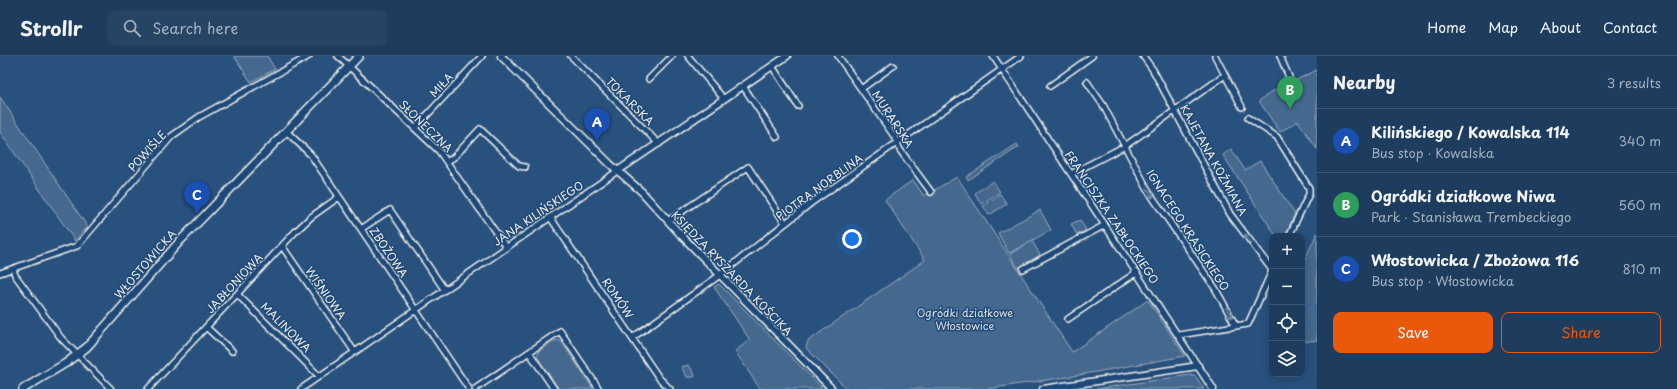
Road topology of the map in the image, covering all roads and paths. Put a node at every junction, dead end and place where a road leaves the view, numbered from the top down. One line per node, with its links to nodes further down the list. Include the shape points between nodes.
1 (309, 56): 53 (street, POWIŚLE, via 205,114 172,136 77,246)
2 (338, 56): 17 (street, SŁONECZNA)
3 (359, 56): 17 (main road, WŁOSTOWICKA)
4 (482, 56): 33 (street, MIŁA)
5 (501, 56): 41 (street, KSIĘDZA RYSZARDA KOŚCIKA)
6 (571, 56): 37 (street, TOKARSKA)
7 (672, 56): 23 (street)
8 (688, 56): 28 (street)
9 (787, 56): 18 (street, JANA KILIŃSKIEGO)
10 (838, 56): 27 (street, MURARSKA)
11 (993, 56): 20 (street, FRANCISZKA ZABŁOCKIEGO)
12 (1020, 56): 20 (street, PIOTRA NORBLINA)
13 (1092, 56): 26 (street)
14 (1143, 56): 31 (street, KAJETANA KOŹMIANA)
15 (1215, 56): 21 (street)
16 (1282, 57): 22 (street)
17 (349, 66): 33 (street, SŁONECZNA); 34 (main road, WŁOSTOWICKA)
18 (772, 66): 25 (street, JANA KILIŃSKIEGO); 29 (street)
19 (893, 66): 27 (street)
20 (1002, 69): 36 (street, PIOTRA NORBLINA); 42 (street, FRANCISZKA ZABŁOCKIEGO)
21 (1225, 75): 30 (street); 31 (street)
22 (1289, 77)
23 (649, 79)
24 (1087, 82): 38 (street, IGNACEGO KRASICKIEGO, via 1103,105)
25 (743, 86): 28 (street, JANA KILIŃSKIEGO); 35 (street)
26 (1050, 86)
27 (861, 89): 36 (street, MURARSKA)
28 (724, 99): 37 (street, JANA KILIŃSKIEGO)
29 (798, 106)
30 (1242, 107)
31 (1175, 111): 38 (street); 55 (street, KAJETANA KOŹMIANA, one-way to 31, via 1230,214)
32 (1248, 118): 50 (street, via 1277,137 1309,188 1309,194)
33 (415, 128): 39 (street, SŁONECZNA)
34 (286, 131): 44 (street, ZBOŻOWA, via 311,155); 71 (main road, WŁOSTOWICKA, via 180,241 96,337)
35 (777, 137)
36 (897, 142): 43 (street, MURARSKA, via 900,150); 47 (street, PIOTRA NORBLINA)
37 (659, 144): 41 (street, JANA KILIŃSKIEGO)
38 (1125, 146): 42 (street); 64 (street, IGNACEGO KRASICKIEGO, one-way to 64, via 1149,192 1202,269)
39 (448, 161): 40 (street, via 480,129 519,166); 52 (street, SŁONECZNA)
40 (525, 167)
41 (619, 170): 45 (street, JANA KILIŃSKIEGO); 46 (street, KSIĘDZA RYSZARDA KOŚCIKA)
42 (1071, 174): 48 (street, FRANCISZKA ZABŁOCKIEGO)
43 (931, 192)
44 (339, 197): 49 (street, ZBOŻOWA); 51 (street, JABŁONIOWA, via 311,217)
45 (550, 217): 52 (street, JANA KILIŃSKIEGO); 67 (street, ROMÓW)
46 (668, 221): 47 (street, via 748,168); 58 (street, KSIĘDZA RYSZARDA KOŚCIKA)
47 (785, 223): 58 (street, PIOTRA NORBLINA)
48 (1106, 225): 54 (street); 56 (street, FRANCISZKA ZABŁOCKIEGO)
49 (361, 229): 60 (street, via 390,210); 62 (street, ZBOŻOWA)
50 (1290, 233)
51 (282, 246): 61 (street, JABŁONIOWA); 69 (street, WIŚNIOWA)
52 (506, 247): 60 (street, JANA KILIŃSKIEGO)
53 (13, 269): 57 (street, POWIŚLE); 71 (street, via 15,276 55,331)
54 (1023, 269)
55 (1271, 269)
56 (1137, 272): 63 (street); 66 (street, FRANCISZKA ZABŁOCKIEGO)
57 (0, 273)
58 (720, 275): 67 (street, PIOTRA NORBLINA); 83 (street, KSIĘDZA RYSZARDA KOŚCIKA)
59 (1269, 277): 64 (street, via 1250,321 1245,325)
60 (444, 289): 62 (street, JANA KILIŃSKIEGO)
61 (237, 294): 65 (street, JABŁONIOWA); 73 (street, MALINOWA)
62 (415, 309): 69 (street, JANA KILIŃSKIEGO); 78 (street, ZBOŻOWA)
63 (1068, 319)
64 (1236, 326): 66 (street)
65 (206, 327): 68 (street); 76 (street, JABŁONIOWA)
66 (1179, 335): 72 (street, FRANCISZKA ZABŁOCKIEGO)
67 (632, 338): 82 (street, ROMÓW)
68 (232, 351)
69 (354, 351): 73 (street, JANA KILIŃSKIEGO)
70 (529, 352): 79 (street); 80 (street); 81 (street, via 560,331)
71 (77, 355): 74 (main road, WŁOSTOWICKA); 75 (street)
72 (1198, 366): 84 (street); 85 (street, FRANCISZKA ZABŁOCKIEGO)
73 (319, 376): 77 (street, JANA KILIŃSKIEGO)
74 (22, 389)
75 (112, 389)
76 (148, 389)
77 (301, 389)
78 (469, 389)
79 (475, 389)
80 (554, 389)
81 (599, 389)
82 (670, 389)
83 (832, 389)
84 (1043, 389)
85 (1213, 389)

